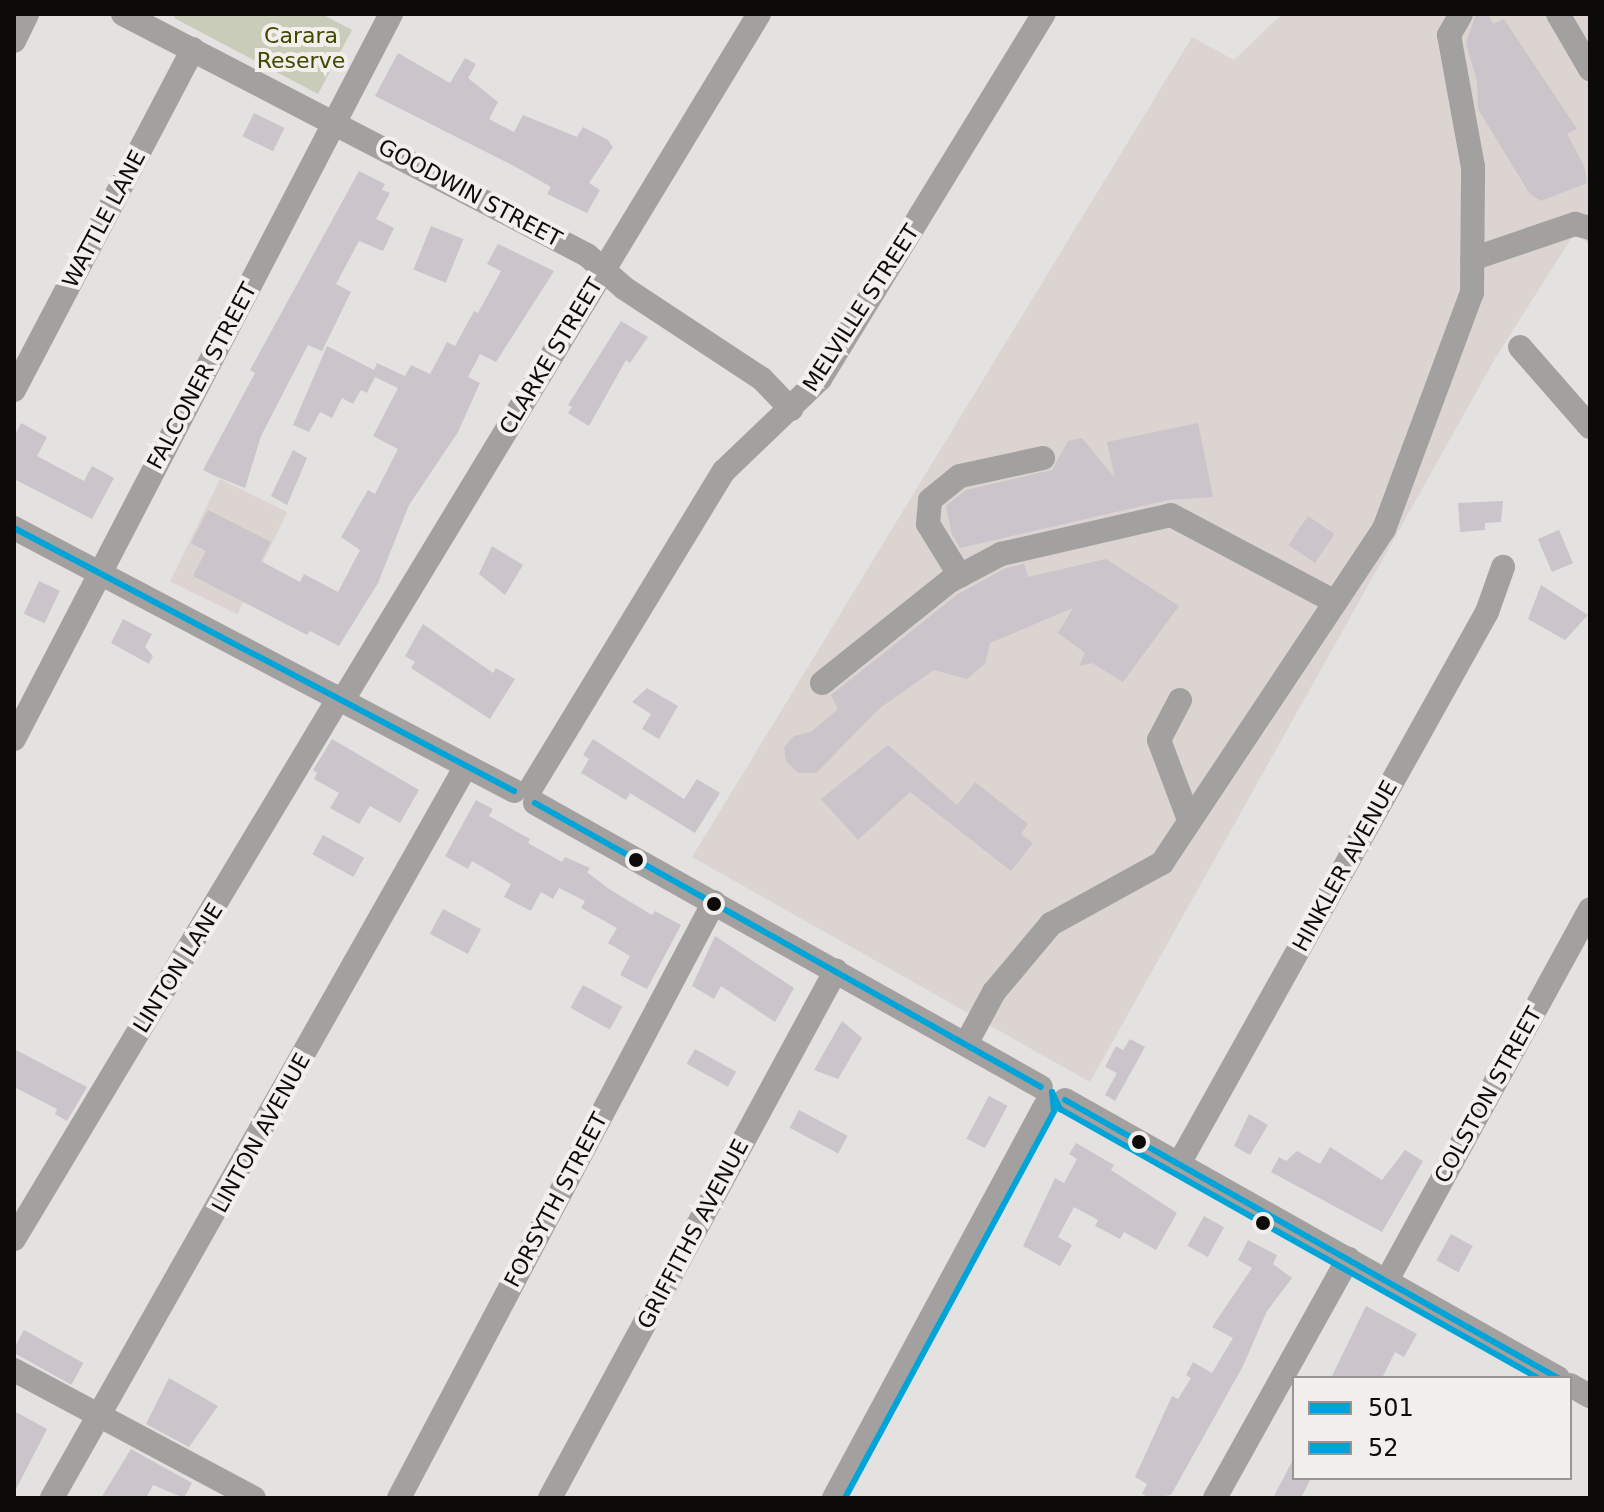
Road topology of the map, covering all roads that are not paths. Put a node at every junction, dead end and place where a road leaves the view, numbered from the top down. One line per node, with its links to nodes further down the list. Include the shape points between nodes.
1 (27, 14): 8 (street)
2 (123, 14): 9 (street, GOODWIN STREET)
3 (391, 14): 11 (street, FALCONER STREET)
4 (759, 14): 14 (street, CLARKE STREET)
5 (1044, 14): 17 (street, MELVILLE STREET, via 820,379)
6 (1461, 14): 13 (street, via 1449,35 1473,167)
7 (1558, 14): 10 (street)
8 (14, 41)
9 (193, 49): 11 (street, GOODWIN STREET); 16 (street, WATTLE LANE)
10 (1590, 69)
11 (335, 122): 14 (street, GOODWIN STREET, via 575,248); 22 (street, FALCONER STREET)
12 (1590, 228): 13 (street, via 1575,224)
13 (1472, 259): 24 (street, via 1472,293 1384,529)
14 (604, 270): 17 (street, GOODWIN STREET, via 762,379); 26 (street, CLARKE STREET)
15 (1520, 347): 18 (street)
16 (14, 390)
17 (791, 409): 30 (street, MELVILLE STREET, via 724,471)
18 (1590, 427)
19 (1043, 458): 23 (street, via 960,476 930,500 928,524)
20 (14, 528): 22 (street)
21 (1503, 567): 37 (street, HINKLER AVENUE, via 1487,612)
22 (101, 571): 26 (street); 28 (street, FALCONER STREET)
23 (960, 576): 24 (street, via 1001,554 1171,515); 25 (street)
24 (1335, 602): 31 (street)
25 (822, 683)
26 (342, 697): 29 (street); 38 (street, LINTON LANE)
27 (1180, 700): 31 (street, via 1159,740)
28 (14, 739)
29 (466, 766): 30 (street); 45 (street, LINTON AVENUE)
30 (527, 794): 32 (street)
31 (1189, 820): 35 (street, via 1162,863 1051,924 994,992)
32 (714, 902): 34 (street); 48 (street, FORSYTH STREET)
33 (1590, 909): 40 (street, COLSTON STREET)
34 (836, 970): 35 (street); 49 (street, GRIFFITHS AVENUE)
35 (966, 1044): 36 (street)
36 (1050, 1097): 37 (street); 50 (street)
37 (1180, 1162): 39 (street)
38 (14, 1239)
39 (1348, 1259): 40 (street); 51 (street)
40 (1386, 1282): 42 (street)
41 (14, 1370): 45 (street, via 75,1406)
42 (1554, 1376)
43 (1572, 1386): 44 (street)
44 (1590, 1396)
45 (99, 1413): 46 (street, LINTON AVENUE); 47 (street)
46 (52, 1498)
47 (254, 1498)
48 (399, 1498)
49 (550, 1498)
50 (834, 1498)
51 (1215, 1498)

